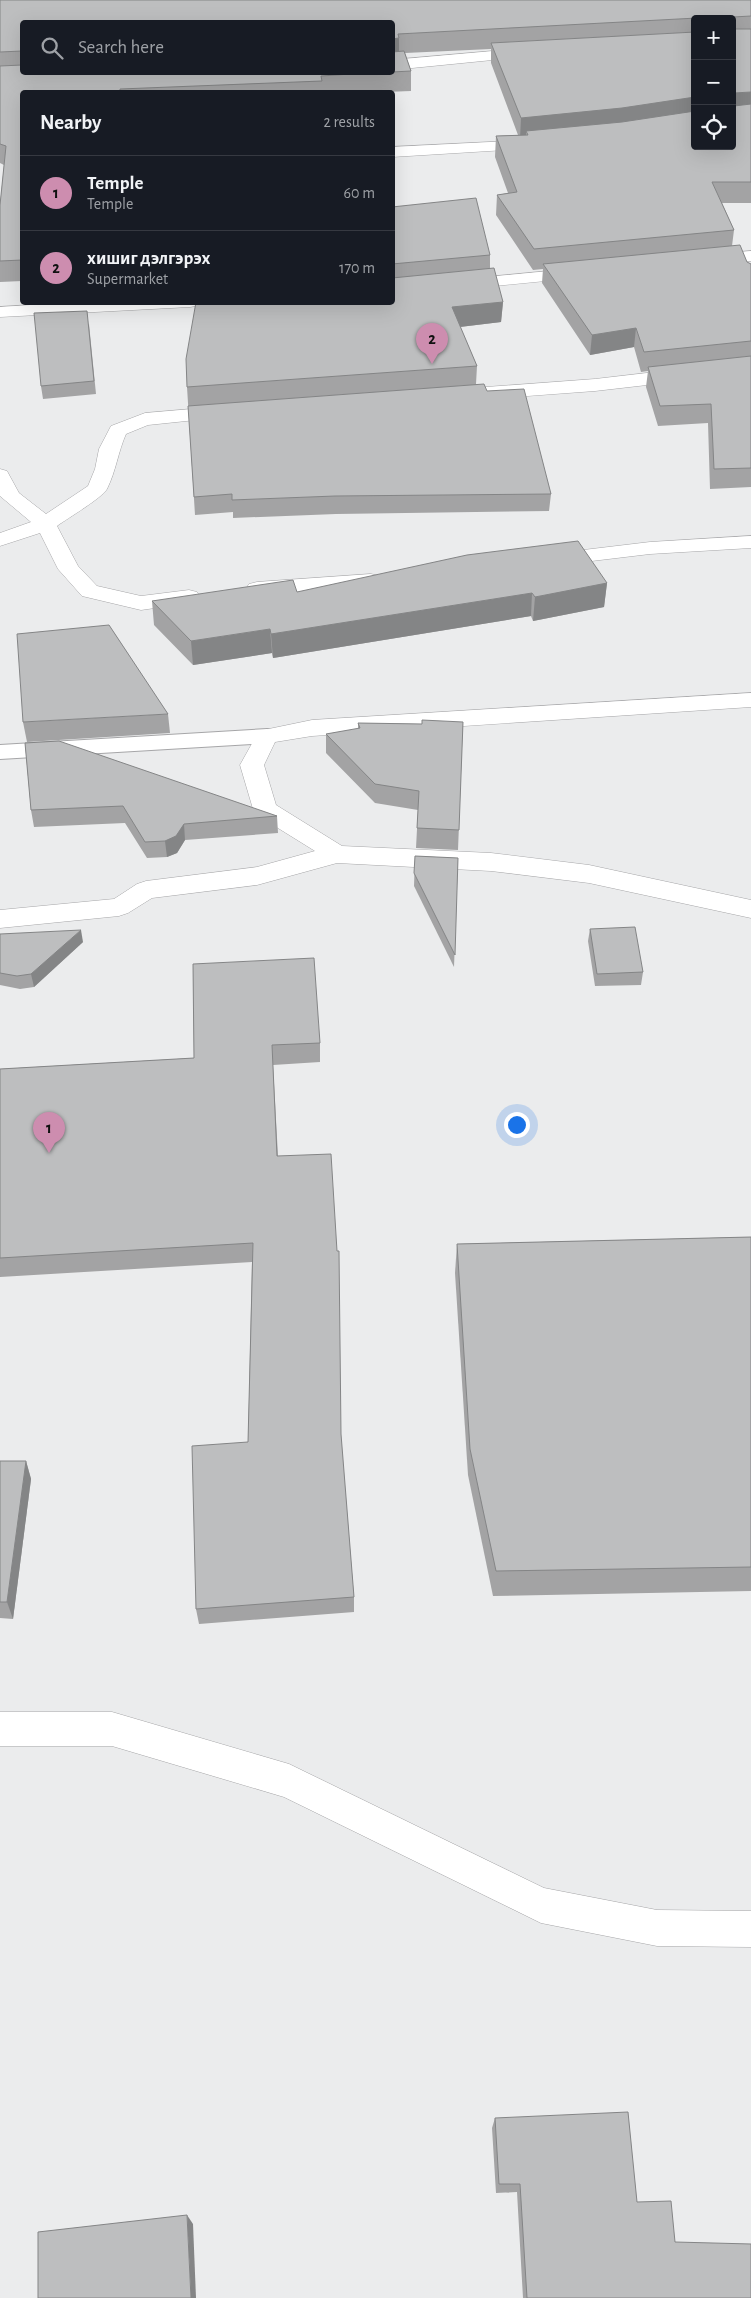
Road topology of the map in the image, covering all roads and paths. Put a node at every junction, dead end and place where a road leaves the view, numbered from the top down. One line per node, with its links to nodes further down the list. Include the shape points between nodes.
1 (547, 52): 2 (street)
2 (395, 65)
3 (549, 144): 4 (street)
4 (395, 152)
5 (751, 256): 6 (street)
6 (694, 262)
7 (599, 271): 8 (street)
8 (395, 291)
9 (133, 305): 10 (street)
10 (0, 312)
11 (751, 367): 12 (street, via 595,385)
12 (470, 394)
13 (249, 410): 15 (street, via 145,419 118,430 97,490)
14 (0, 475): 15 (street, via 10,496)
15 (46, 524): 16 (street); 21 (street, via 69,569 90,592 141,603)
16 (0, 540)
17 (751, 542): 18 (street, via 650,548)
18 (534, 562)
19 (390, 579): 20 (street)
20 (239, 592)
21 (210, 595)
22 (751, 700): 23 (street, via 312,728)
23 (267, 736): 24 (lane); 25 (street, via 252,765 265,809)
24 (0, 752)
25 (337, 854): 26 (street, via 491,862 589,874); 27 (street, via 257,876 146,890 119,907)
26 (751, 909)
27 (0, 920)
28 (0, 1729): 29 (street, via 112,1729 289,1781 541,1905 657,1928)
29 (751, 1929)

